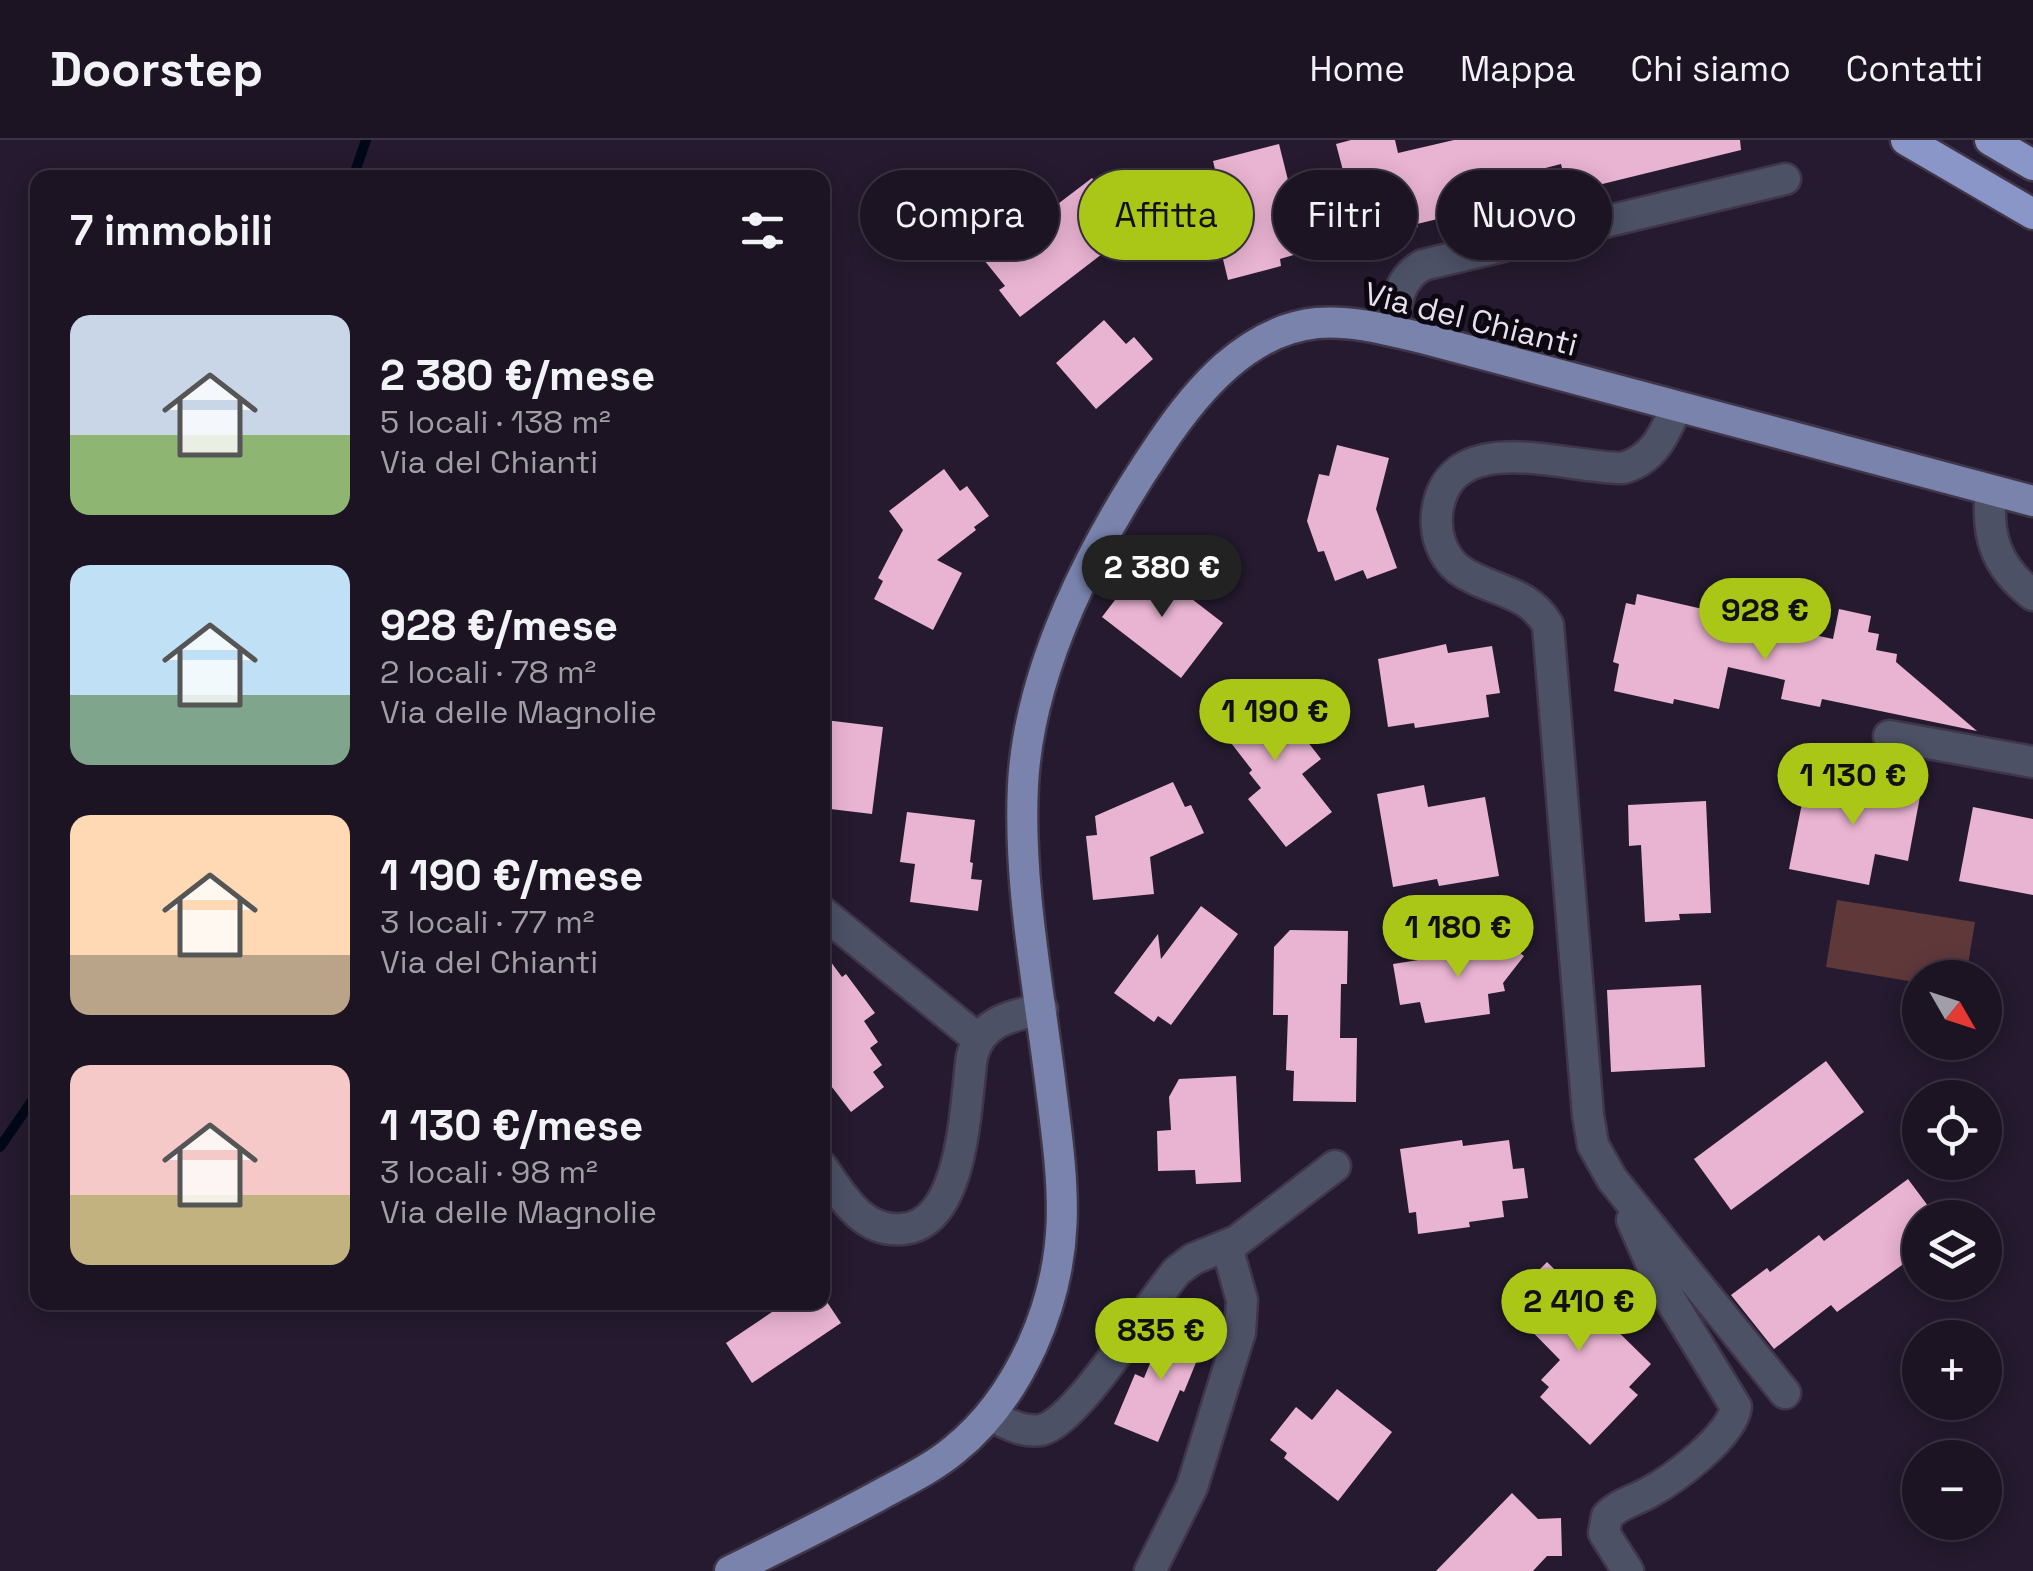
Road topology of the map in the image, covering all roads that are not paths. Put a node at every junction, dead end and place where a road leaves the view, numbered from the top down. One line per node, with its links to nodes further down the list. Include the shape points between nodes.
1 (1906, 140): 5 (highway)
2 (1990, 140): 3 (highway)
3 (2033, 165)
4 (1786, 180): 6 (street, via 1423,265 1402,284)
5 (2033, 214)
6 (1392, 331): 7 (main road, Via del Chianti); 14 (main road, Via del Chianti, via 1314,323 1267,338 1239,356 1168,434 1097,553 1044,673 1025,755 1024,862)
7 (1676, 408): 8 (main road, Via del Chianti); 18 (street, via 1652,452 1623,468 1502,456 1476,461 1448,484 1436,520 1443,550 1458,568 1528,602 1548,624 1589,1131)
8 (1991, 491): 9 (main road, Via del Chianti); 10 (street, via 1992,544)
9 (2033, 501)
10 (2033, 595)
11 (1889, 736): 12 (street)
12 (2033, 762)
13 (830, 919): 15 (street)
14 (1042, 1009): 15 (street, via 996,1022); 21 (main road, Via del Chianti, via 1061,1170 1062,1246 1032,1347)
15 (978, 1039): 17 (street, via 952,1180 933,1215 914,1227 882,1228 860,1217)
16 (1334, 1166): 19 (street)
17 (830, 1178)
18 (1620, 1190): 20 (street); 24 (street, via 1659,1281 1736,1407 1728,1426 1698,1456 1606,1516 1604,1533)
19 (1227, 1246): 21 (street, via 1177,1271 1056,1424 1028,1430); 23 (street, via 1242,1300 1240,1332 1192,1487)
20 (1785, 1393)
21 (990, 1414): 22 (main road, Via del Chianti, via 940,1461)
22 (730, 1571)
23 (1150, 1571)
24 (1628, 1571)

